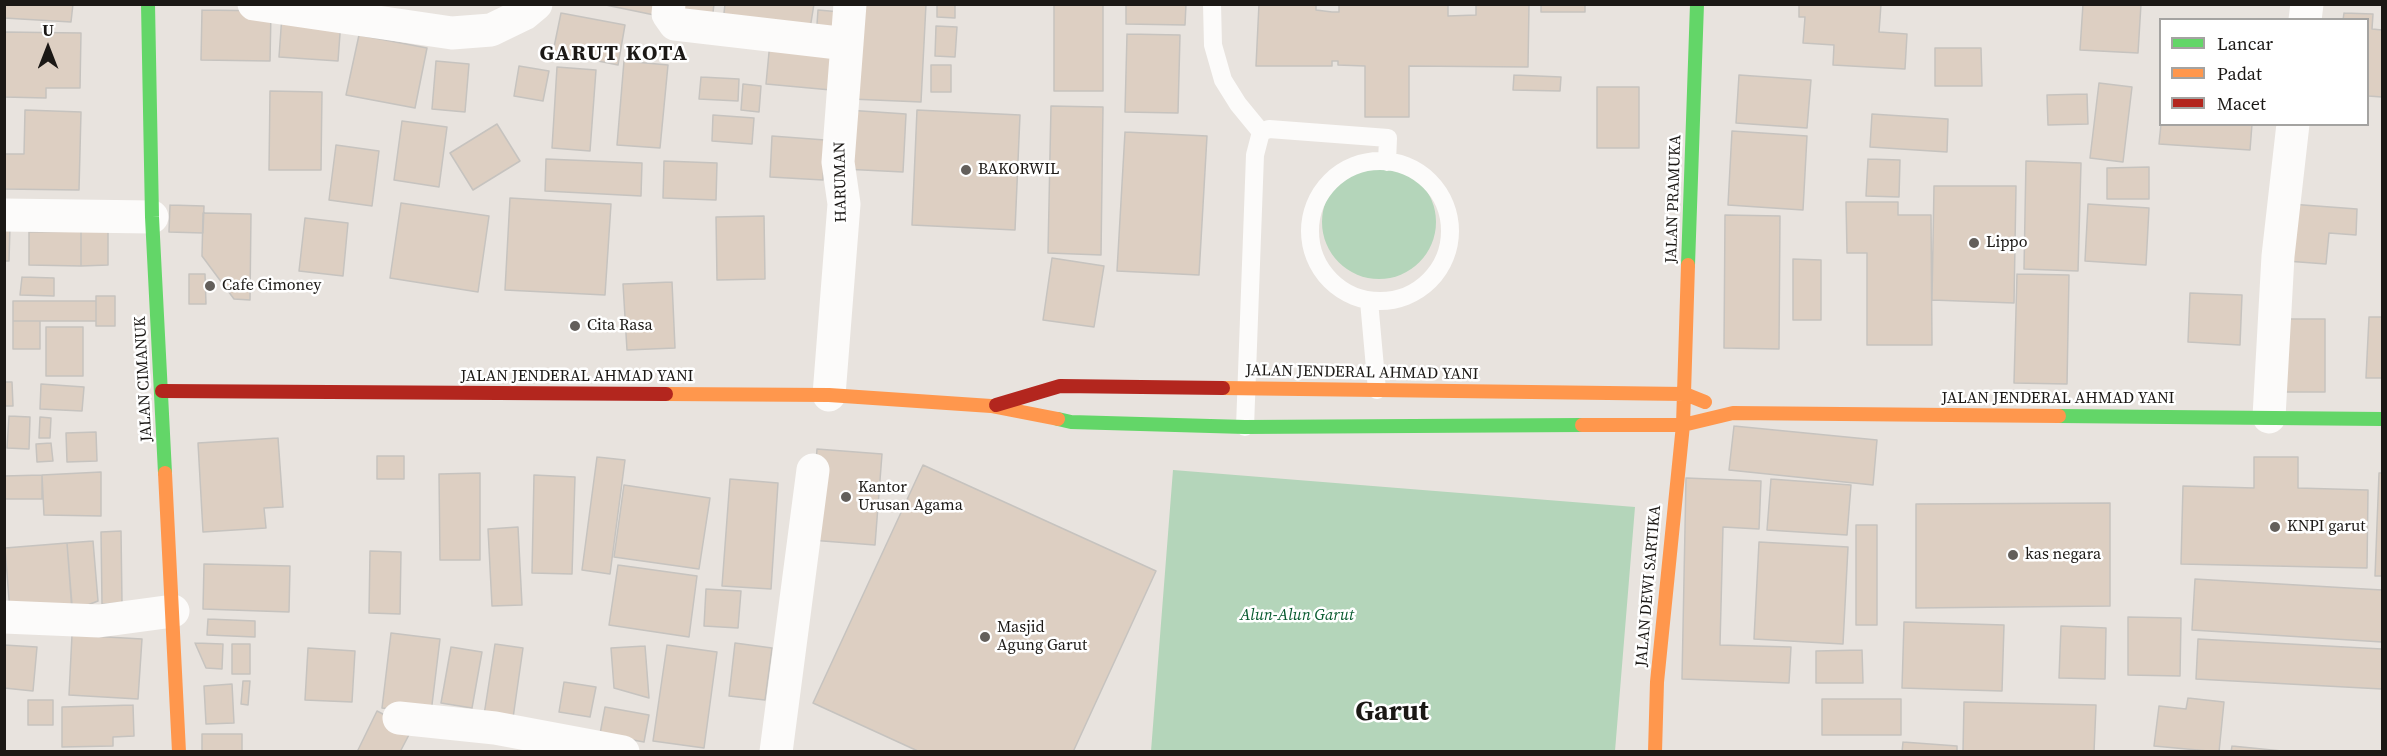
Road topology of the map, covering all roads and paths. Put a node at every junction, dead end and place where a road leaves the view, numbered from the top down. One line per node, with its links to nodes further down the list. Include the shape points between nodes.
1 (148, 4): 13 (main road, JALAN CIMANUK)
2 (254, 4): 3 (street, via 452,33 491,30)
3 (536, 4)
4 (669, 4): 8 (street, via 668,14 675,24)
5 (850, 4): 8 (street, HARUMAN)
6 (1212, 4): 10 (lane, via 1213,45 1222,80)
7 (1697, 4): 18 (main road, JALAN PRAMUKA)
8 (847, 44): 19 (street, HARUMAN, via 838,162 844,204)
9 (2293, 126): 22 (street, via 2278,256)
10 (1262, 132): 11 (lane, via 1269,129 1388,138); 15 (lane, via 1255,155)
11 (1387, 162): 14 (lane, via 1369,161 1338,173 1316,199 1308,231 1316,264 1338,289); 14 (lane, via 1403,164 1431,182 1449,212 1450,247 1434,278 1401,297)
12 (4, 215): 13 (street)
13 (152, 217): 17 (main road, JALAN CIMANUK)
14 (1369, 301): 16 (lane)
15 (1247, 388): 16 (main road, JALAN JENDERAL AHMAD YANI); 20 (main road, JALAN JENDERAL AHMAD YANI, via 1060,386); 25 (lane)
16 (1377, 390): 18 (main road, JALAN JENDERAL AHMAD YANI)
17 (162, 391): 19 (main road, JALAN JENDERAL AHMAD YANI); 27 (main road, JALAN CIMANUK)
18 (1685, 394): 21 (main road, JALAN JENDERAL AHMAD YANI); 24 (main road, JALAN PRAMUKA)
19 (829, 395): 20 (main road, JALAN JENDERAL AHMAD YANI)
20 (991, 406): 25 (main road, JALAN JENDERAL AHMAD YANI, via 1071,422)
21 (1733, 413): 22 (main road, JALAN JENDERAL AHMAD YANI); 24 (main road, JALAN JENDERAL AHMAD YANI)
22 (2269, 417): 23 (main road, JALAN JENDERAL AHMAD YANI)
23 (2382, 419)
24 (1683, 425): 25 (main road, JALAN JENDERAL AHMAD YANI); 33 (main road, JALAN DEWI SARTIKA, via 1657,682)
25 (1245, 427)
26 (813, 470): 32 (street)
27 (173, 611): 28 (street, via 99,621); 30 (main road, JALAN CIMANUK)
28 (4, 617)
29 (399, 718): 31 (street, via 495,728)
30 (180, 752)
31 (623, 752)
32 (776, 752)
33 (1655, 752)

